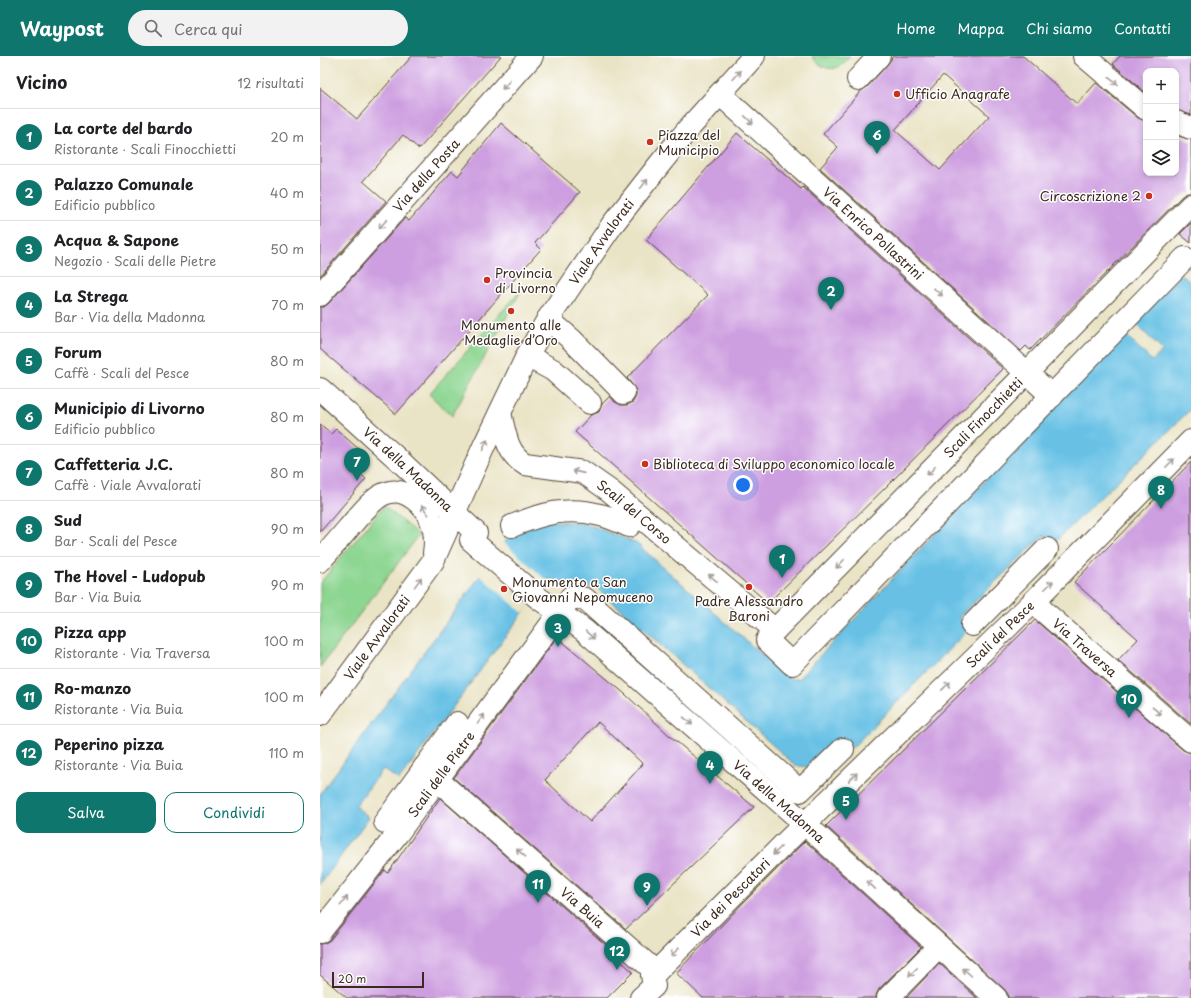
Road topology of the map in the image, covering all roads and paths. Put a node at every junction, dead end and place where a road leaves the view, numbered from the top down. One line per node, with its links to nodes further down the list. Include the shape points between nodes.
1 (532, 56): 13 (street, Via della Posta, one-way to 13)
2 (754, 56): 6 (street, Viale Avvalorati, one-way to 2)
3 (879, 56): 5 (street)
4 (1084, 56): 7 (street, one-way to 7)
5 (858, 79)
6 (720, 94): 14 (street, Viale Avvalorati, one-way to 6, via 612,226 679,140); 16 (street, Via Enrico Pollastrini, one-way to 16)
7 (1143, 106)
8 (1179, 123): 9 (street)
9 (1191, 128)
10 (1191, 205): 11 (street, Scali Finocchietti)
11 (1160, 236): 12 (street); 16 (street, Scali Finocchietti)
12 (1188, 261): 19 (street)
13 (320, 295)
14 (548, 319): 15 (street, Viale Avvalorati); 18 (street)
15 (527, 356): 20 (street, via 553,370); 21 (street, Viale Avvalorati)
16 (1026, 372): 19 (street, Via Enrico Pollastrini); 33 (street, Scali Finocchietti, one-way to 33)
17 (320, 389): 23 (street, Via della Madonna)
18 (624, 392)
19 (1052, 396): 33 (street, via 792,664 767,640)
20 (590, 403)
21 (500, 413): 23 (street, Viale Avvalorati, one-way to 21); 24 (street, Scali del Corso, one-way to 21, via 610,491 583,472 525,464 518,460 508,445)
22 (1191, 441): 30 (street, Scali del Pesce, one-way to 22)
23 (454, 514): 27 (street, Viale Avvalorati); 31 (street, Via della Madonna, via 476,533 471,540 482,551)
24 (638, 516): 25 (street, via 629,526 586,512 552,512); 33 (street, Scali del Corso, one-way to 24)
25 (512, 526)
26 (1047, 549): 29 (street)
27 (433, 561): 28 (street, Viale Avvalorati, one-way to 28, via 436,539 428,514 411,496 401,492 388,492 373,500); 34 (street, Viale Avvalorati, one-way to 27)
28 (320, 562)
29 (1011, 586): 30 (street, Via Traversa); 32 (street)
30 (1031, 603): 36 (street, Via Traversa, one-way to 36); 40 (street, Scali del Pesce, one-way to 30)
31 (558, 613): 37 (street, Scali delle Pietre, via 571,597 585,599 800,791); 38 (street, Scali delle Pietre, one-way to 31); 40 (street, Via della Madonna, one-way to 40, via 585,631)
32 (972, 625)
33 (775, 630)
34 (320, 715)
35 (458, 723): 38 (street)
36 (1191, 741)
37 (843, 749)
38 (431, 774): 39 (street); 41 (street, Scali delle Pietre, one-way to 38); 43 (street, Via Buia, one-way to 38)
39 (385, 822)
40 (805, 824): 42 (street, Via della Madonna, one-way to 40); 43 (street, Via dei Pescatori, one-way to 43)
41 (320, 932)
42 (939, 946): 44 (street, one-way to 44); 45 (street, Via della Madonna, one-way to 42)
43 (654, 988)
44 (888, 998)
45 (996, 998)

